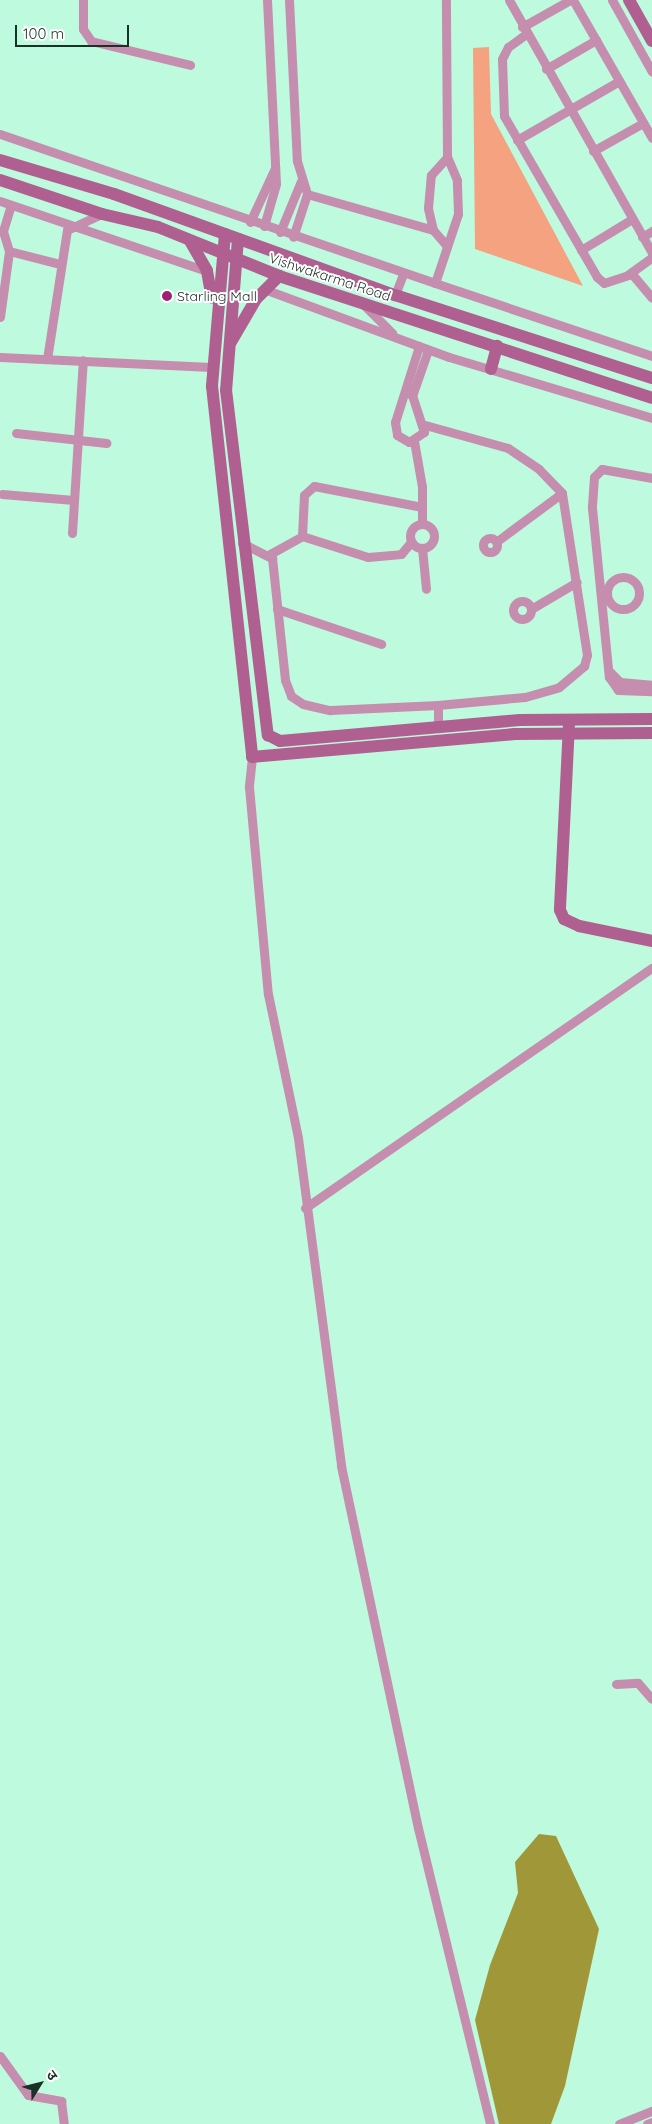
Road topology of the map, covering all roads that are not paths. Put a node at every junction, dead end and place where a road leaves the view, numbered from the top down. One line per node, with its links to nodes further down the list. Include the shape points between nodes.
1 (83, 0): 12 (street, via 83,29 91,41)
2 (267, 0): 24 (street)
3 (289, 0): 27 (street)
4 (446, 0): 22 (street)
5 (508, 0): 9 (street)
6 (572, 0): 9 (street); 10 (street)
7 (612, 0): 14 (street)
8 (629, 0): 11 (street)
9 (524, 31): 13 (street); 20 (street, via 508,46 502,59 504,116)
10 (596, 40): 13 (street); 15 (street)
11 (652, 41)
12 (190, 65)
13 (546, 69): 16 (street)
14 (652, 72)
15 (619, 81): 16 (street); 17 (street)
16 (570, 110): 20 (street); 21 (street)
17 (643, 123): 19 (street); 21 (street)
18 (0, 134): 25 (street)
19 (652, 138)
20 (517, 140): 48 (street)
21 (593, 151): 33 (street)
22 (447, 157): 37 (street, via 429,182); 46 (street, via 457,180 458,214)
23 (0, 160): 28 (street, Vishwakarma Road)
24 (275, 168): 34 (street); 36 (street, via 275,191)
25 (115, 175): 28 (street); 34 (street)
26 (0, 180): 32 (street, Vishwakarma Road)
27 (301, 181): 29 (street); 40 (street)
28 (114, 194): 41 (street, Vishwakarma Road)
29 (307, 194): 37 (street); 42 (street)
30 (0, 201): 31 (street)
31 (9, 209): 35 (street); 38 (street)
32 (102, 214): 38 (street); 45 (street, Vishwakarma Road)
33 (632, 219): 43 (street); 48 (street)
34 (250, 222): 36 (street)
35 (2, 224): 47 (street)
36 (264, 226): 40 (street)
37 (433, 230): 46 (street)
38 (68, 231): 51 (street); 52 (street)
39 (652, 231): 43 (street)
40 (280, 232): 42 (street)
41 (225, 234): 44 (street, Vishwakarma Road); 50 (street)
42 (292, 237): 53 (street)
43 (642, 237): 49 (street)
44 (238, 239): 50 (street); 58 (street, Vishwakarma Road)
45 (190, 240): 50 (street, Vishwakarma Road); 52 (street)
46 (447, 246): 56 (street)
47 (9, 250): 51 (street); 61 (street)
48 (581, 250): 54 (street, via 604,283)
49 (652, 255): 54 (street)
50 (228, 258): 55 (street, Vishwakarma Road); 62 (street); 66 (street)
51 (60, 264): 70 (street)
52 (207, 271): 62 (street)
53 (403, 274): 56 (street); 58 (street)
54 (629, 274): 59 (street, via 636,276)
55 (279, 276): 57 (street); 60 (street, Vishwakarma Road)
56 (435, 282): 68 (street)
57 (264, 289): 63 (street); 66 (street)
58 (395, 295): 74 (street, Vishwakarma Road)
59 (652, 298)
60 (364, 304): 63 (street); 65 (street, Vishwakarma Road)
61 (0, 317)
62 (214, 321): 72 (street)
63 (394, 334): 64 (street)
64 (419, 346): 67 (street); 80 (street, via 395,422 397,435)
65 (497, 346): 73 (street); 75 (street, Vishwakarma Road)
66 (229, 347): 92 (street, via 226,390)
67 (428, 350): 73 (street); 77 (street, via 412,396)
68 (652, 356)
69 (0, 357): 70 (street)
70 (47, 359): 71 (street)
71 (83, 360): 72 (street); 79 (street)
72 (211, 367): 112 (street)
73 (491, 369): 76 (street)
74 (652, 378)
75 (652, 398)
76 (652, 418)
77 (425, 425): 80 (street); 83 (street, via 508,448 540,469)
78 (16, 433): 79 (street)
79 (78, 438): 81 (street); 85 (street)
80 (414, 441): 86 (street)
81 (106, 443)
82 (652, 478): 96 (street, via 608,468 594,478 592,508)
83 (562, 493): 91 (street); 95 (street)
84 (2, 494): 85 (street)
85 (74, 500): 88 (street)
86 (422, 507): 87 (street); 89 (street, via 314,486 304,495)
87 (422, 524): 90 (street, via 411,530); 93 (street, via 434,536)
88 (72, 533)
89 (302, 536): 90 (street, via 368,556 400,554); 94 (street)
90 (411, 542): 93 (street)
91 (496, 542)
92 (242, 543): 94 (street); 109 (street, via 268,735 280,741)
93 (422, 548): 97 (street)
94 (270, 554): 99 (street)
95 (577, 582): 100 (street); 106 (street, via 587,656 576,674 559,687 533,695)
96 (604, 584): 98 (street); 98 (street, via 624,577 633,581 639,593 630,608 617,608); 101 (street)
97 (426, 589)
98 (610, 603): 101 (street)
99 (277, 609): 102 (street); 106 (street, via 285,680 295,700 330,710)
100 (530, 609)
101 (602, 609): 103 (street)
102 (381, 644)
103 (608, 670): 104 (street, via 620,682); 105 (street, via 618,690)
104 (652, 685)
105 (652, 691)
106 (438, 705): 109 (street)
107 (570, 718): 108 (street); 109 (street); 111 (street)
108 (652, 719)
109 (438, 727)
110 (652, 733): 111 (street)
111 (568, 739): 112 (street); 113 (street, via 560,910 564,918 579,926)
112 (252, 757): 115 (street, via 249,787 268,994 292,1106)
113 (652, 941)
114 (652, 968): 115 (street)
115 (305, 1208): 122 (street, via 341,1466 374,1635)
116 (616, 1684): 117 (street, via 638,1683)
117 (652, 1699)
118 (0, 2056): 121 (street, via 28,2095 61,2101)
119 (652, 2112): 123 (street)
120 (652, 2122): 124 (street)
121 (64, 2124)
122 (490, 2124)
123 (619, 2124)
124 (647, 2124)

